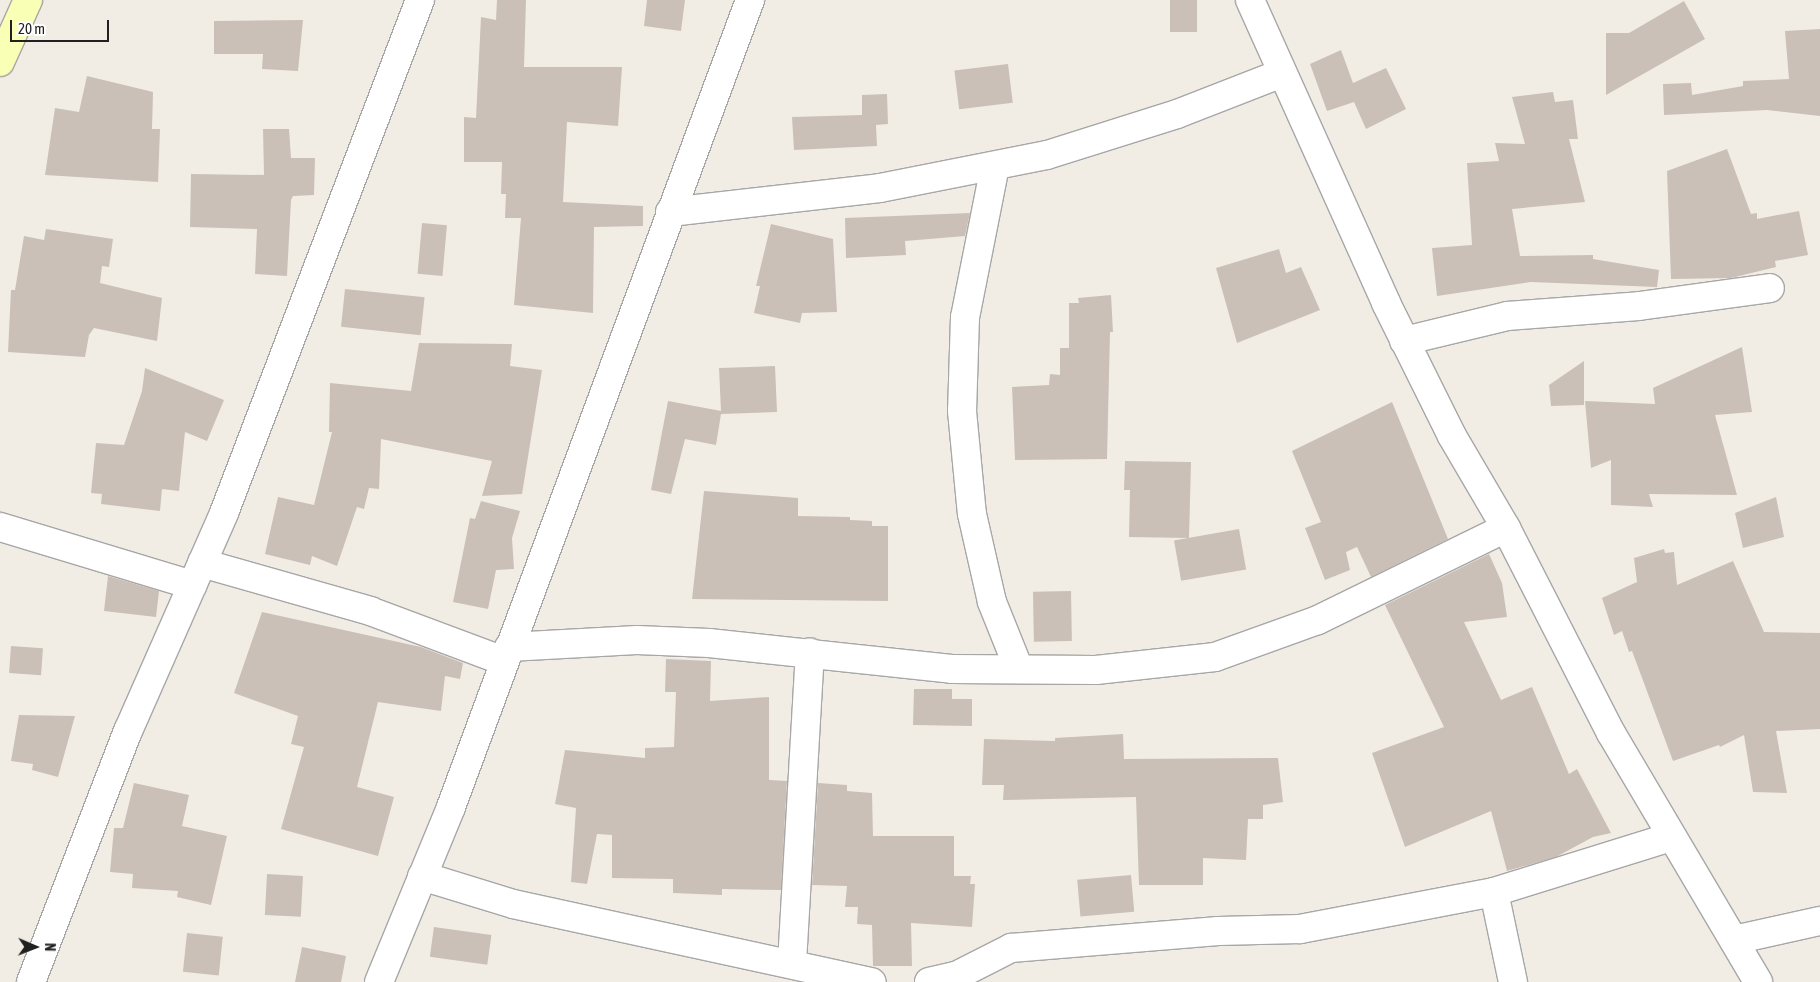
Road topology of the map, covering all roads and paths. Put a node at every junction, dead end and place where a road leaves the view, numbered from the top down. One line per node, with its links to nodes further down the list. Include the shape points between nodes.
1 (28, 0): 5 (street)
2 (420, 0): 13 (street)
3 (750, 0): 8 (street)
4 (1250, 0): 6 (street)
5 (0, 62)
6 (1282, 73): 7 (street, via 1177,114 1047,156); 10 (street)
7 (996, 166): 8 (street, via 880,188); 16 (street, via 965,317 962,411 972,514 992,602)
8 (670, 212): 15 (street)
9 (1770, 288): 10 (street, via 1639,306 1507,316)
10 (1404, 341): 12 (street, via 1452,436)
11 (0, 527): 13 (street)
12 (1506, 528): 16 (street, via 1318,620 1215,658 1096,670); 17 (street, via 1611,733)
13 (197, 574): 15 (street, via 370,611); 23 (street, via 128,731)
14 (810, 653): 15 (street, via 637,640); 16 (street, via 952,669); 22 (street)
15 (507, 654): 18 (street)
16 (1019, 669)
17 (1671, 837): 19 (street); 21 (street)
18 (422, 876): 22 (street, via 513,904); 24 (street)
19 (1494, 892): 26 (street, via 1300,929 1218,931 1011,948 956,976); 27 (street)
20 (1820, 921): 21 (street)
21 (1734, 940): 28 (street)
22 (792, 963): 25 (street)
23 (31, 982)
24 (379, 982)
25 (872, 982)
26 (929, 982)
27 (1514, 982)
28 (1758, 982)

